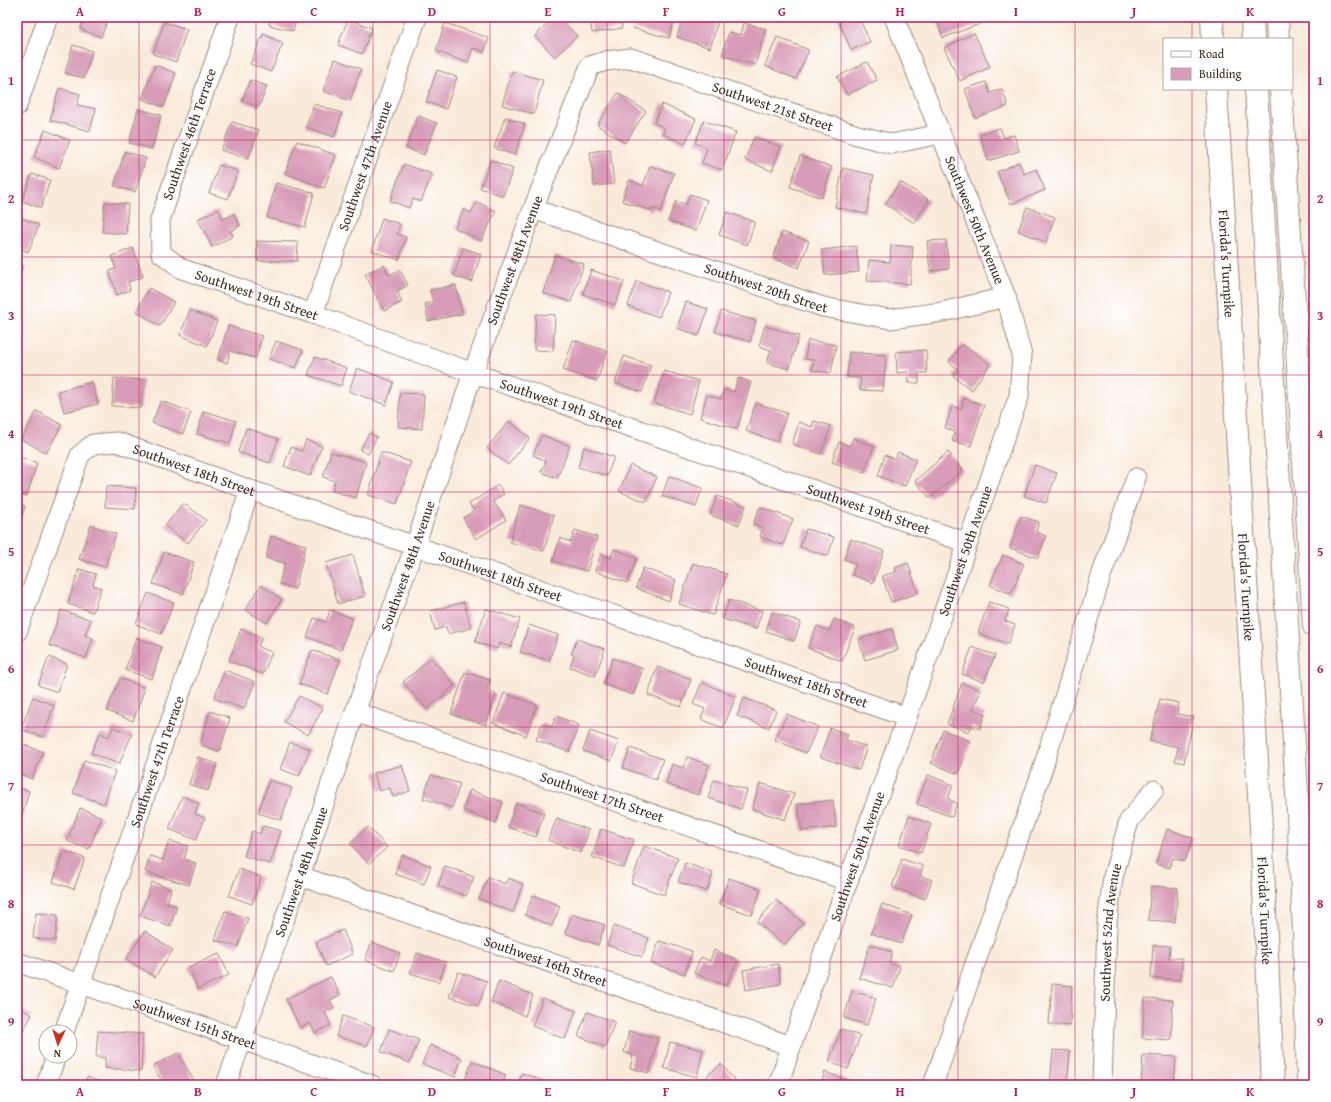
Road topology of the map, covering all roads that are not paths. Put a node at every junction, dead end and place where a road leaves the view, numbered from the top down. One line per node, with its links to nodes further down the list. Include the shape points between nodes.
1 (48, 17): 15 (street)
2 (230, 17): 18 (street, Southwest 46th Terrace, via 160,220)
3 (417, 17): 20 (street, Southwest 47th Avenue)
4 (894, 17): 16 (street, Southwest 50th Avenue)
5 (1212, 17): 8 (highway)
6 (1252, 17): 9 (highway)
7 (1277, 17): 10 (highway)
8 (1213, 38)
9 (1253, 38)
10 (1278, 38)
11 (606, 61): 16 (street, Southwest 21st Street, via 631,58 857,135 892,144); 17 (street, Southwest 48th Avenue, via 590,66)
12 (1216, 90): 45 (highway, Florida's Turnpike, via 1261,827)
13 (1256, 90): 46 (highway, via 1297,793)
14 (1281, 90): 26 (highway)
15 (17, 106)
16 (940, 134): 19 (street, Southwest 50th Avenue)
17 (533, 209): 19 (street, Southwest 20th Street, via 823,307 890,319 942,312); 21 (street, Southwest 48th Avenue)
18 (160, 253): 20 (street, Southwest 19th Street, via 182,269)
19 (1006, 297): 24 (street, Southwest 50th Avenue, via 1022,355 1019,396)
20 (313, 314): 21 (street, Southwest 19th Street)
21 (473, 373): 24 (street, Southwest 19th Street); 25 (street, Southwest 48th Avenue)
22 (1136, 478): 43 (street, via 1102,573 1039,778)
23 (250, 490): 25 (street, Southwest 18th Street); 27 (street, Southwest 18th Street, via 117,442 93,444 80,455); 34 (street, Southwest 47th Terrace)
24 (968, 543): 29 (street, Southwest 50th Avenue)
25 (414, 546): 28 (street, Southwest 48th Avenue); 29 (street, Southwest 18th Street)
26 (1314, 626)
27 (17, 632)
28 (355, 712): 31 (street, Southwest 48th Avenue); 32 (street, Southwest 17th Street)
29 (908, 717): 32 (street, Southwest 50th Avenue)
30 (1154, 790): 44 (street, Southwest 52nd Avenue, via 1129,821 1113,877 1107,923)
31 (300, 876): 36 (street, Southwest 48th Avenue); 37 (street, Southwest 16th Street)
32 (848, 882): 37 (street, Southwest 50th Avenue)
33 (17, 962): 34 (street, Southwest 15th Street)
34 (81, 984): 35 (street, Southwest 47th Terrace); 36 (street, Southwest 15th Street)
35 (67, 1024)
36 (241, 1040): 40 (street, Southwest 48th Avenue); 41 (street, Southwest 15th Street)
37 (791, 1046): 42 (street, Southwest 50th Avenue)
38 (53, 1064): 39 (street)
39 (46, 1085)
40 (226, 1085)
41 (372, 1085)
42 (778, 1085)
43 (933, 1085)
44 (1102, 1085)
45 (1273, 1085)
46 (1308, 1085)

